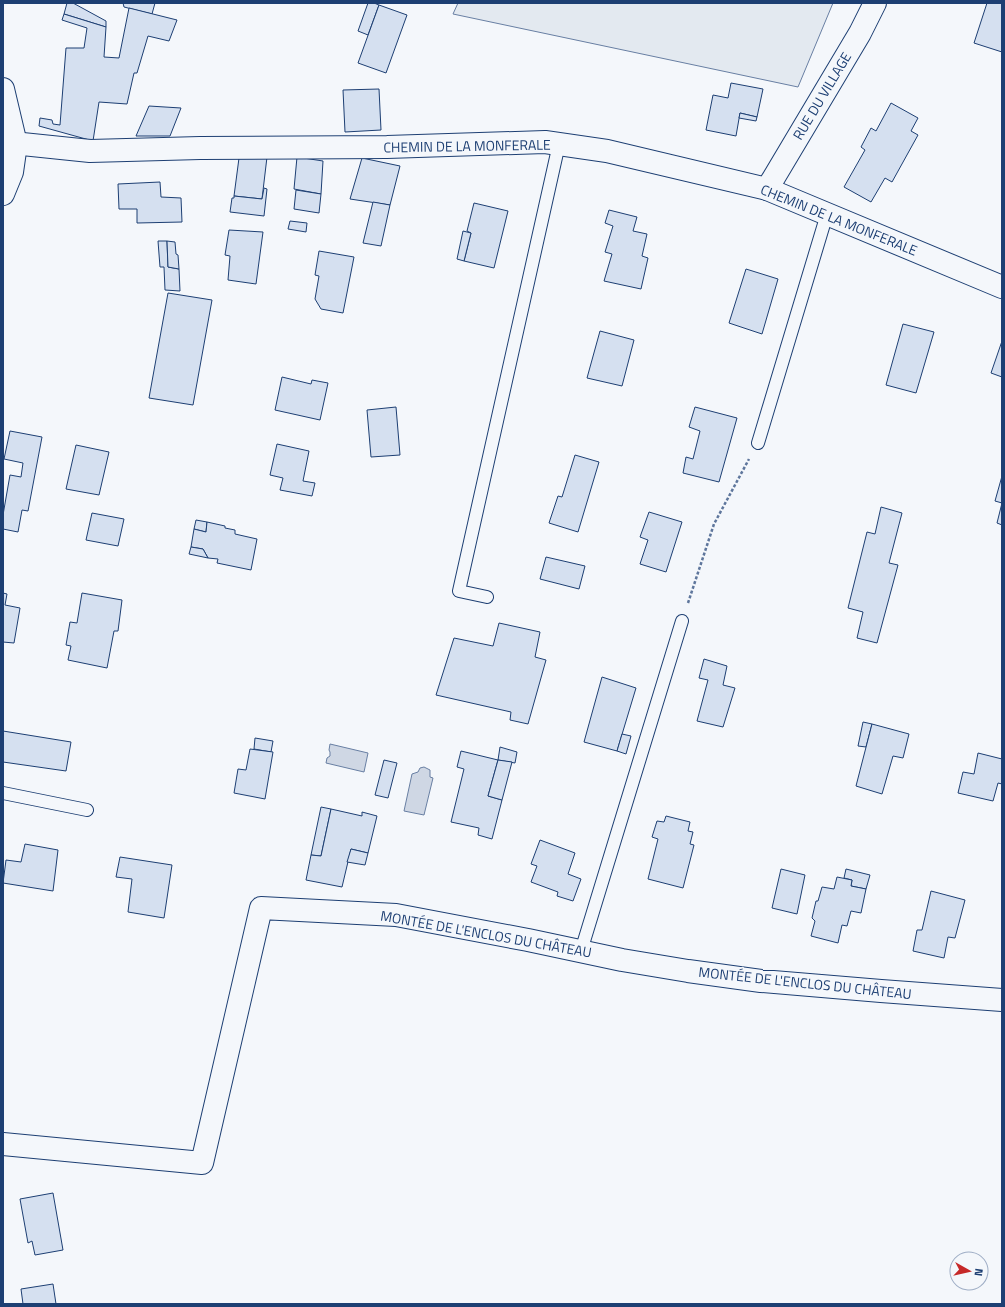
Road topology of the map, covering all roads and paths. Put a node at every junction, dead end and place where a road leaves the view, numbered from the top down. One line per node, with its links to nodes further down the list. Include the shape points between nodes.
1 (875, 3): 5 (street, RUE DU VILLAGE, via 860,33)
2 (3, 89): 3 (street)
3 (10, 143): 4 (street, CHEMIN DE LA MONFERALE, via 90,151 545,142); 6 (street, via 12,172)
4 (559, 144): 5 (street, CHEMIN DE LA MONFERALE, via 607,151); 10 (lane, via 459,591)
5 (767, 189): 7 (street, CHEMIN DE LA MONFERALE)
6 (3, 194)
7 (827, 214): 8 (street, CHEMIN DE LA MONFERALE); 9 (lane)
8 (1002, 287)
9 (758, 443): 11 (path, via 714,524)
10 (487, 597)
11 (682, 621): 14 (lane)
12 (3, 794): 13 (lane)
13 (87, 810)
14 (581, 951): 15 (street, MONTÉE DE L'ENCLOS DU CHÂTEAU, via 673,969 761,981); 16 (street, MONTÉE DE L'ENCLOS DU CHÂTEAU, via 396,915 261,908 202,1163)
15 (1002, 1000)
16 (3, 1144)

